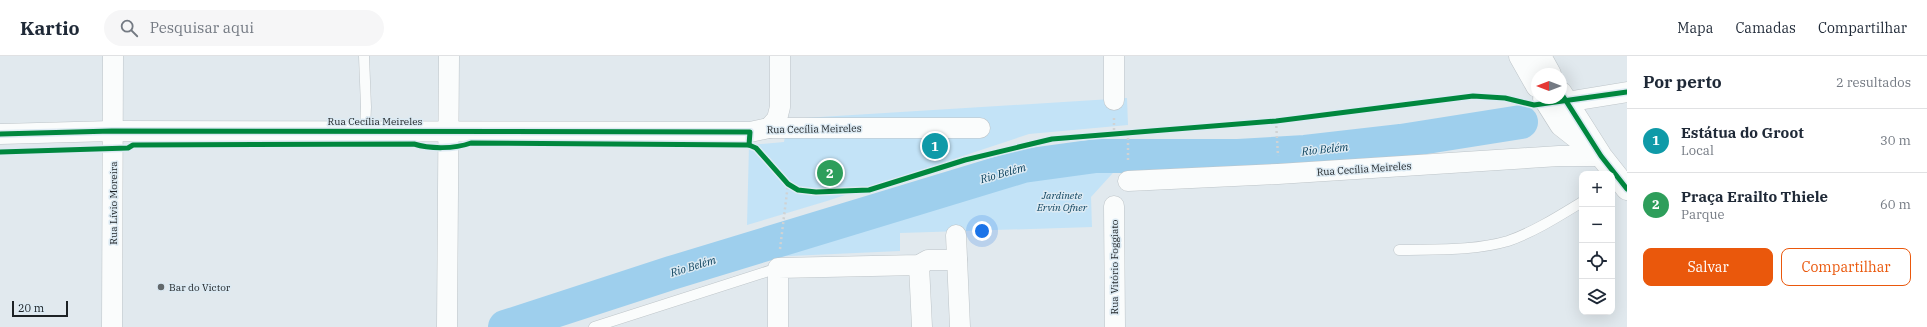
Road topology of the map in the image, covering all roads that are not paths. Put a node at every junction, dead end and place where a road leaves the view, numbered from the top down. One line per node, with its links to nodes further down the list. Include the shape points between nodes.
1 (113, 56): 19 (street, Rua Lívio Moreira)
2 (364, 56): 17 (lane)
3 (449, 56): 18 (street)
4 (780, 56): 15 (street, via 780,107 777,119)
5 (1114, 56): 12 (street)
6 (1520, 56): 9 (street)
7 (1540, 56): 8 (street)
8 (1547, 68)
9 (1531, 75)
10 (1627, 92): 11 (street)
11 (1567, 98)
12 (1114, 100)
13 (1548, 104): 21 (street, via 1561,125)
14 (1567, 104): 21 (street)
15 (769, 128): 16 (street, Rua Cecília Meireles); 18 (street, Rua Cecília Meireles, via 750,132)
16 (980, 128)
17 (365, 130): 18 (street, Rua Cecília Meireles); 19 (street, Rua Cecília Meireles)
18 (448, 130): 32 (street)
19 (112, 131): 20 (street, Rua Cecília Meireles); 31 (street, Rua Lívio Moreira)
20 (0, 134)
21 (1601, 156): 22 (street, Rua Cecília Meireles, via 1559,156 1278,174); 23 (street)
22 (1128, 173)
23 (1620, 185)
24 (1579, 204): 27 (lane, via 1537,228 1509,240 1475,247)
25 (1114, 206): 37 (street, Rua Vitório Foggiato)
26 (956, 235): 28 (street)
27 (1399, 250)
28 (957, 260): 29 (street, via 928,260); 36 (street)
29 (919, 264): 30 (street); 35 (street)
30 (778, 268): 33 (lane); 34 (street)
31 (112, 327)
32 (447, 327)
33 (594, 327)
34 (778, 327)
35 (922, 327)
36 (960, 327)
37 (1115, 327)

